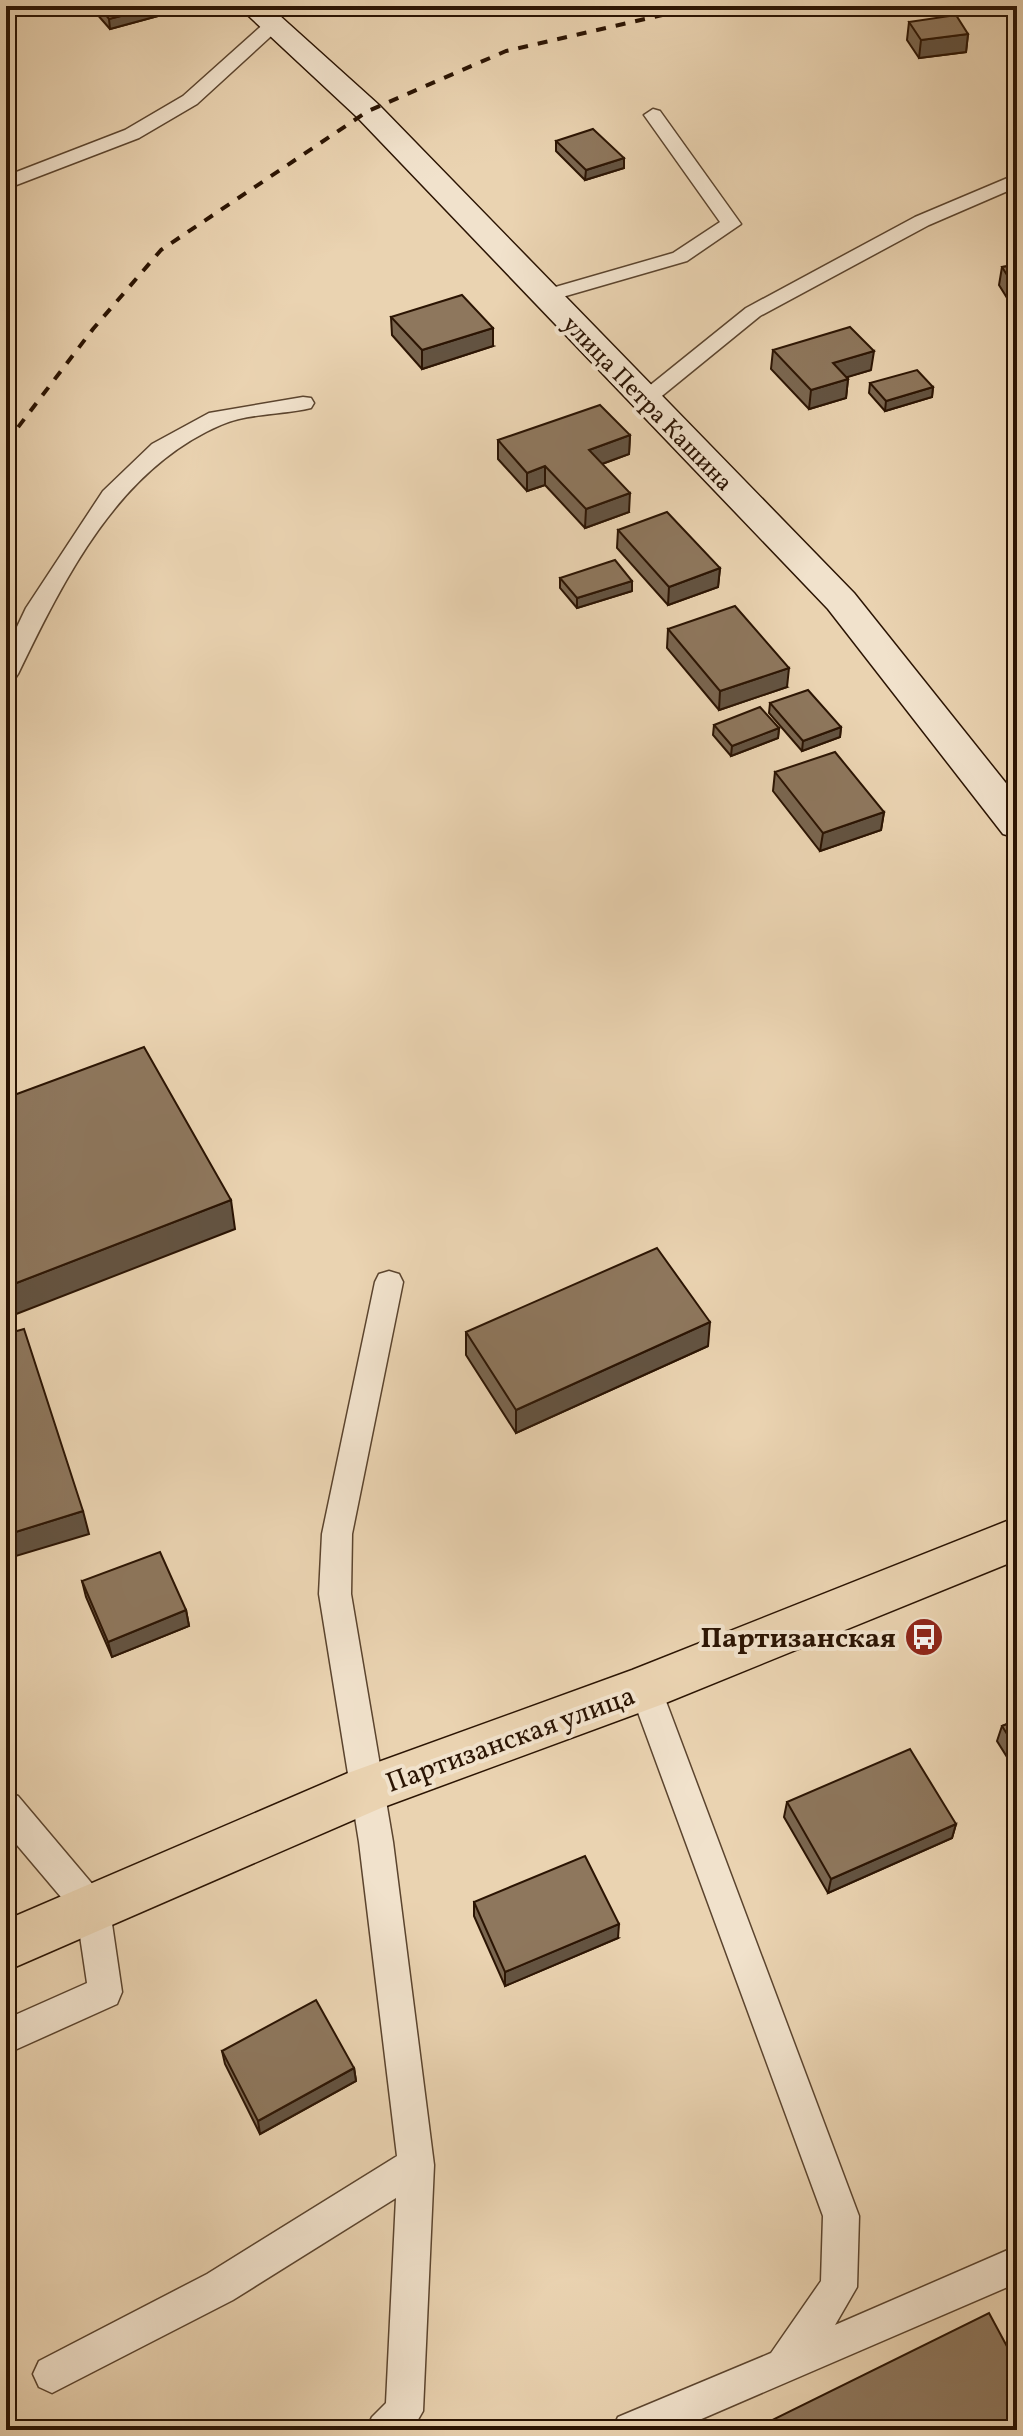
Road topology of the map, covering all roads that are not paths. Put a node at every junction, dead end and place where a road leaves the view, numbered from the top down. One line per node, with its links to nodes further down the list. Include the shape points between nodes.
1 (263, 15): 4 (lane, via 190,100 132,134); 5 (main road, улица Петра Кашина, via 368,111)
2 (653, 115): 5 (lane, via 731,224 680,257)
3 (1017, 180): 6 (lane, via 922,221 753,312)
4 (6, 183)
5 (545, 296): 6 (main road, улица Петра Кашина)
6 (644, 399): 9 (main road, улица Петра Кашина, via 841,601)
7 (303, 403): 8 (lane, via 217,418 160,449 111,496 38,608)
8 (6, 674)
9 (1017, 824)
10 (389, 1282): 13 (lane, via 337,1534 335,1594)
11 (1017, 1538): 12 (main road, Партизанская улица)
12 (645, 1688): 13 (main road, Партизанская улица); 20 (lane, via 841,2216 839,2287)
13 (366, 1790): 15 (main road, Партизанская улица); 18 (lane)
14 (6, 1807): 15 (lane)
15 (93, 1910): 16 (main road, Партизанская улица); 17 (lane, via 105,1992)
16 (6, 1946)
17 (6, 2037)
18 (416, 2165): 21 (lane, via 220,2287); 22 (lane, via 404,2411)
19 (1017, 2264): 20 (lane)
20 (784, 2366): 23 (lane)
21 (52, 2374)
22 (385, 2430)
23 (631, 2430)

